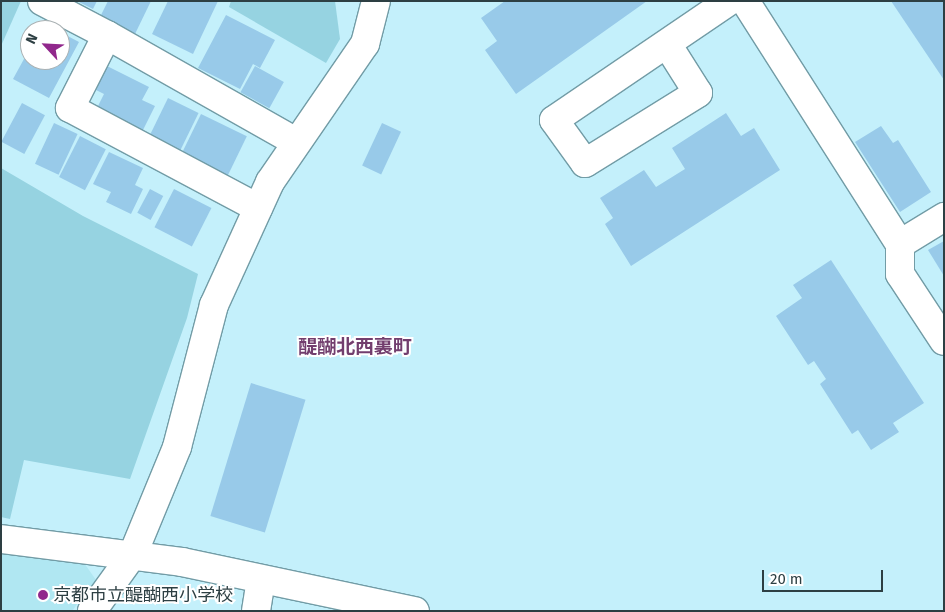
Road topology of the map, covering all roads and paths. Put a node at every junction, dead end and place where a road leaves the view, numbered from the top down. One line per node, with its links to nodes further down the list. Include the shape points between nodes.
1 (42, 1): 5 (street)
2 (376, 1): 7 (street, via 365,44)
3 (730, 1): 6 (street)
4 (745, 1): 10 (street)
5 (107, 35): 7 (street); 8 (street, via 70,108)
6 (667, 44): 6 (street, via 554,120 585,163 698,94)
7 (296, 142): 8 (street, via 270,182)
8 (258, 208): 13 (street, via 214,305 177,447)
9 (944, 217): 10 (street)
10 (900, 244): 11 (street, via 900,274)
11 (944, 341)
12 (1, 539): 13 (street)
13 (133, 554): 14 (street); 15 (street)
14 (261, 580): 16 (street); 17 (street)
15 (92, 611)
16 (256, 611)
17 (415, 611)

